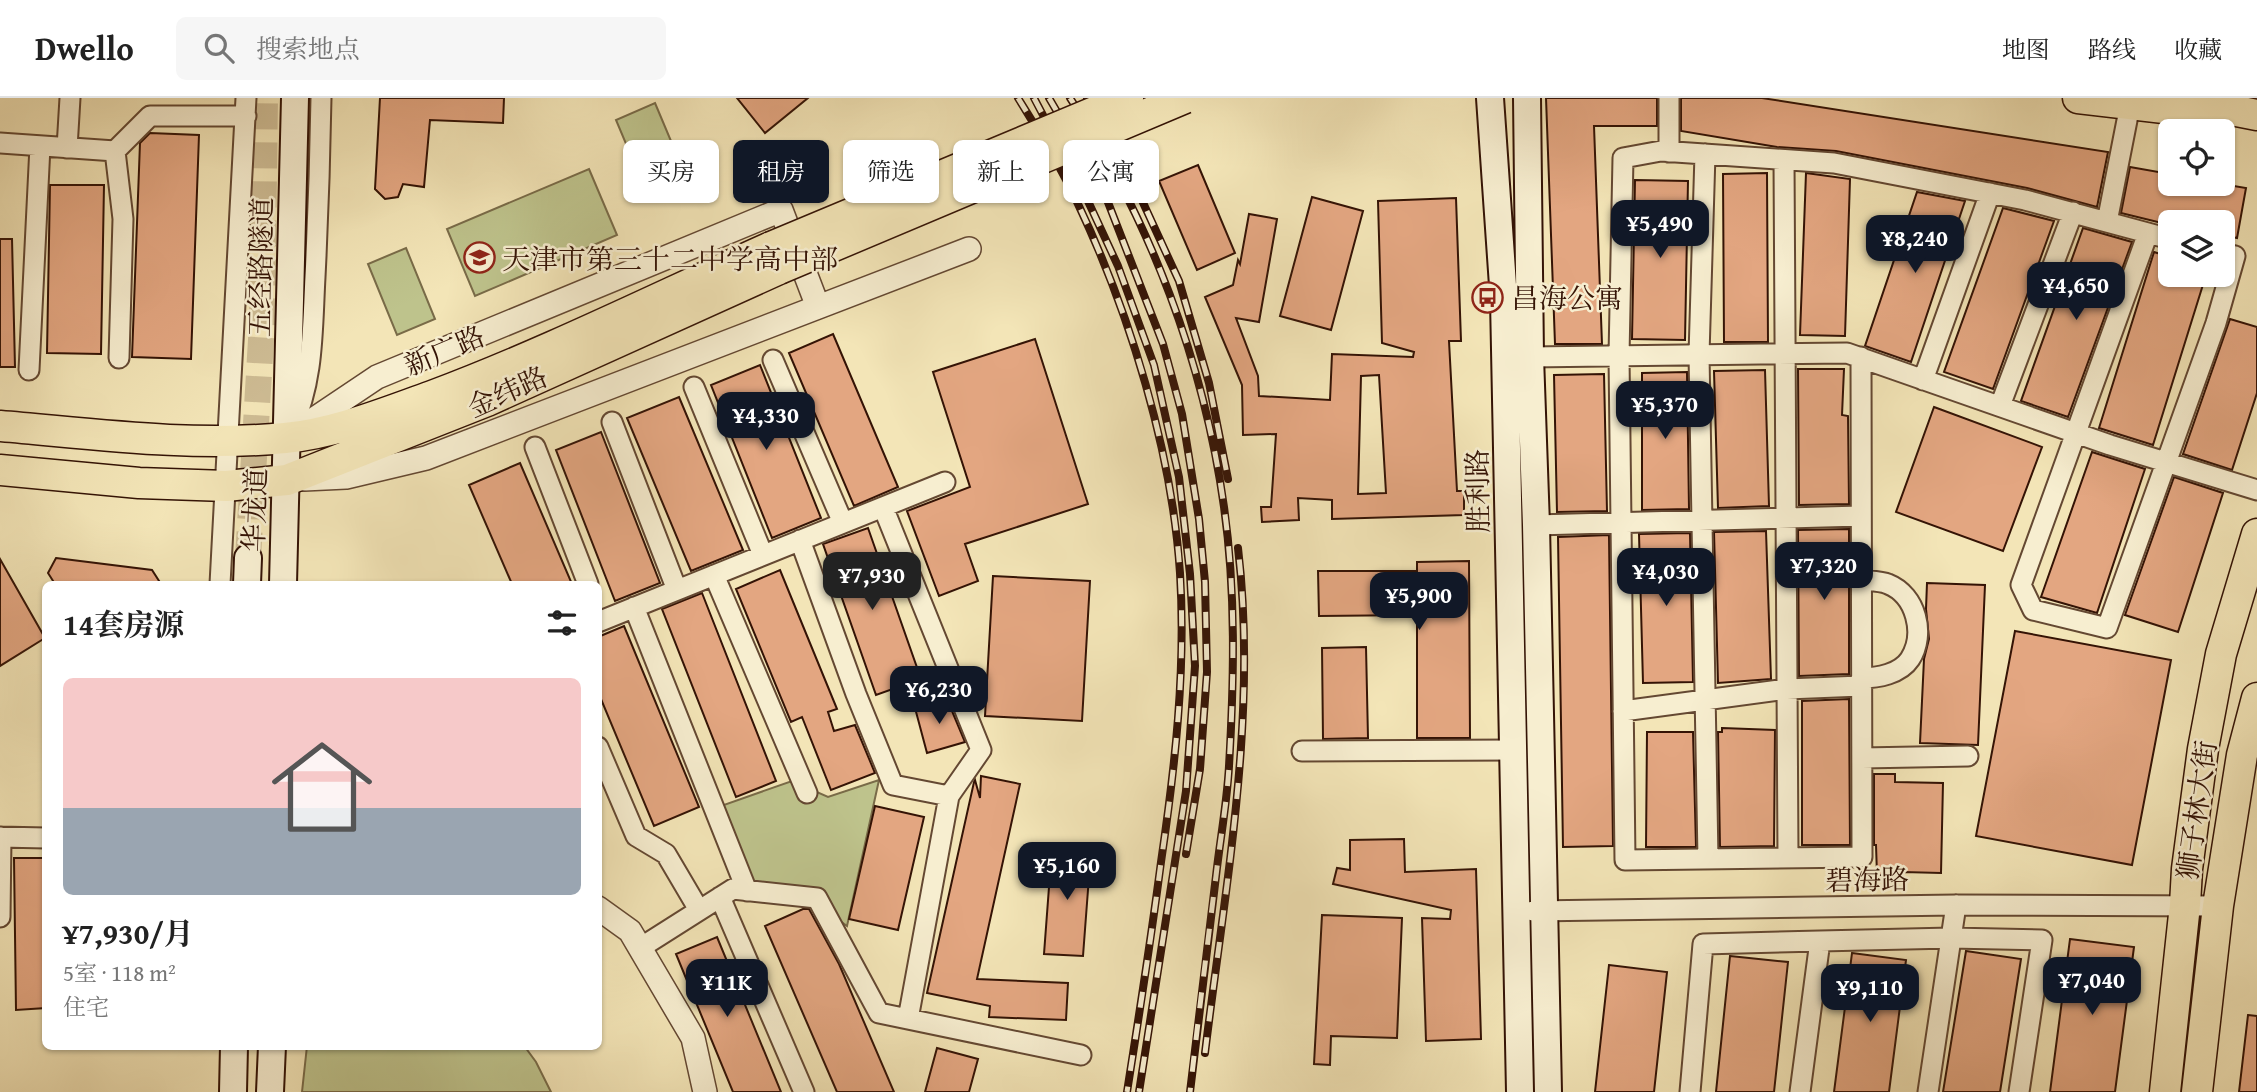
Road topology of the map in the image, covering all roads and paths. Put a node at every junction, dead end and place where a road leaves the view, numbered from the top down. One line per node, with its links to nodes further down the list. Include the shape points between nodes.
1 (70, 98): 17 (street)
2 (295, 98): 45 (main road, 五经路隧道)
3 (321, 98): 45 (street, via 309,373 302,405)
4 (1128, 98): 28 (main road, bridge)
5 (1185, 98): 28 (main road, bridge)
6 (1490, 98): 77 (main road, 胜利路, via 1504,300)
7 (1527, 98): 34 (main road, 胜利路)
8 (1669, 98): 19 (street)
9 (2078, 98): 11 (main road)
10 (2175, 98): 13 (main road)
11 (2130, 105): 13 (main road); 24 (street)
12 (246, 107): 18 (street, via 150,116); 46 (street)
13 (2214, 107): 14 (main road)
14 (2257, 115)
15 (0, 143): 16 (street)
16 (40, 146): 17 (street); 38 (street)
17 (67, 148): 18 (street)
18 (115, 152): 36 (street, via 124,219)
19 (1669, 152): 20 (street); 33 (street, via 1623,158)
20 (1705, 154): 21 (street); 32 (street)
21 (1784, 160): 22 (street, via 1834,163); 31 (street)
22 (1990, 193): 23 (street); 39 (street)
23 (2073, 212): 24 (street); 41 (street)
24 (2107, 222): 25 (street)
25 (2148, 233): 26 (street); 44 (street)
26 (2158, 236)
27 (969, 248): 30 (street)
28 (775, 258): 45 (main road, 金纬路, via 370,418); 50 (main road, 金纬路, via 487,401)
29 (2226, 287): 48 (street)
30 (818, 307): 45 (street, 新广路, via 781,209 377,377); 50 (street, via 426,458 346,477)
31 (1786, 354): 32 (street); 35 (street); 56 (street)
32 (1699, 355): 33 (street); 57 (street)
33 (1619, 356): 34 (street); 58 (street)
34 (1531, 357): 60 (main road, 胜利路)
35 (1861, 357): 39 (street); 55 (street)
36 (119, 358)
37 (773, 360): 59 (street)
38 (29, 370)
39 (1923, 380): 41 (street)
40 (694, 387): 63 (street)
41 (2000, 406): 44 (street)
42 (612, 422): 69 (street)
43 (0, 426): 46 (main road)
44 (2077, 433): 48 (street); 48 (street, via 2021,585 2033,610 2107,628)
45 (287, 438): 46 (main road); 50 (main road, 华龙道)
46 (228, 442): 52 (street)
47 (535, 447): 68 (street)
48 (2167, 462): 53 (street)
49 (0, 470): 52 (main road)
50 (287, 480): 52 (main road, 金纬路); 67 (main road, 华龙道)
51 (945, 482): 54 (street)
52 (226, 486): 66 (street)
53 (2257, 489)
54 (883, 507): 59 (street); 83 (street, via 981,750)
55 (1861, 516): 56 (street); 65 (street)
56 (1787, 518): 57 (street); 73 (street)
57 (1702, 520): 58 (street); 75 (street)
58 (1621, 522): 60 (street); 76 (street)
59 (844, 523): 62 (street)
60 (1536, 525): 95 (main road, 胜利路)
61 (2257, 534): 91 (main road, 狮子林大街, via 2221,654 2203,749)
62 (800, 540): 63 (street); 83 (street, via 893,785)
63 (763, 555): 64 (street)
64 (714, 575): 69 (street); 82 (street)
65 (1861, 580): 72 (street); 72 (street, via 1888,584 1907,597 1917,617 1917,639 1910,659 1891,674)
66 (220, 581)
67 (283, 581)
68 (587, 581)
69 (677, 590): 70 (street)
70 (634, 607): 71 (street); 88 (street)
71 (602, 617)
72 (1861, 682): 73 (street); 81 (street)
73 (1787, 688): 75 (street); 86 (street)
74 (2257, 698): 92 (main road, 狮子林大街, via 2242,755)
75 (1705, 700): 76 (street); 87 (street)
76 (1623, 710): 87 (street, via 1625,860)
77 (1514, 750): 78 (street); 95 (main road, 胜利路)
78 (1302, 751)
79 (602, 756): 94 (street, via 636,836 666,855)
80 (1968, 756): 81 (street)
81 (1861, 758): 86 (street, via 1862,857)
82 (807, 793)
83 (949, 796): 100 (street)
84 (1, 837): 85 (street); 96 (street)
85 (42, 838)
86 (1788, 858): 87 (street)
87 (1708, 859)
88 (747, 891): 89 (street, via 733,889); 100 (street, via 817,898 879,1013)
89 (720, 897): 94 (street); 110 (street)
90 (1956, 905): 91 (street, 碧海路); 95 (street, 碧海路); 97 (street)
91 (2185, 905): 92 (street, 碧海路); 105 (main road, 狮子林大街)
92 (2218, 906): 107 (main road, 狮子林大街)
93 (602, 911): 99 (street, via 630,931)
94 (699, 911): 99 (street)
95 (1530, 911): 111 (main road, 胜利路); 112 (main road, 胜利路)
96 (0, 917)
97 (1951, 938): 98 (street); 115 (street); 116 (street, via 2042,940)
98 (1820, 941): 113 (street, via 1703,944); 114 (street)
99 (640, 948): 109 (street, via 693,1038)
100 (908, 1019): 104 (street)
101 (223, 1050): 106 (street)
102 (234, 1050): 106 (main road)
103 (272, 1050): 108 (main road)
104 (1081, 1055)
105 (2164, 1084)
106 (233, 1085)
107 (2200, 1086)
108 (270, 1092)
109 (705, 1092)
110 (804, 1092)
111 (1520, 1092)
112 (1548, 1092)
113 (1690, 1092)
114 (1800, 1092)
115 (1928, 1092)
116 (2019, 1092)

